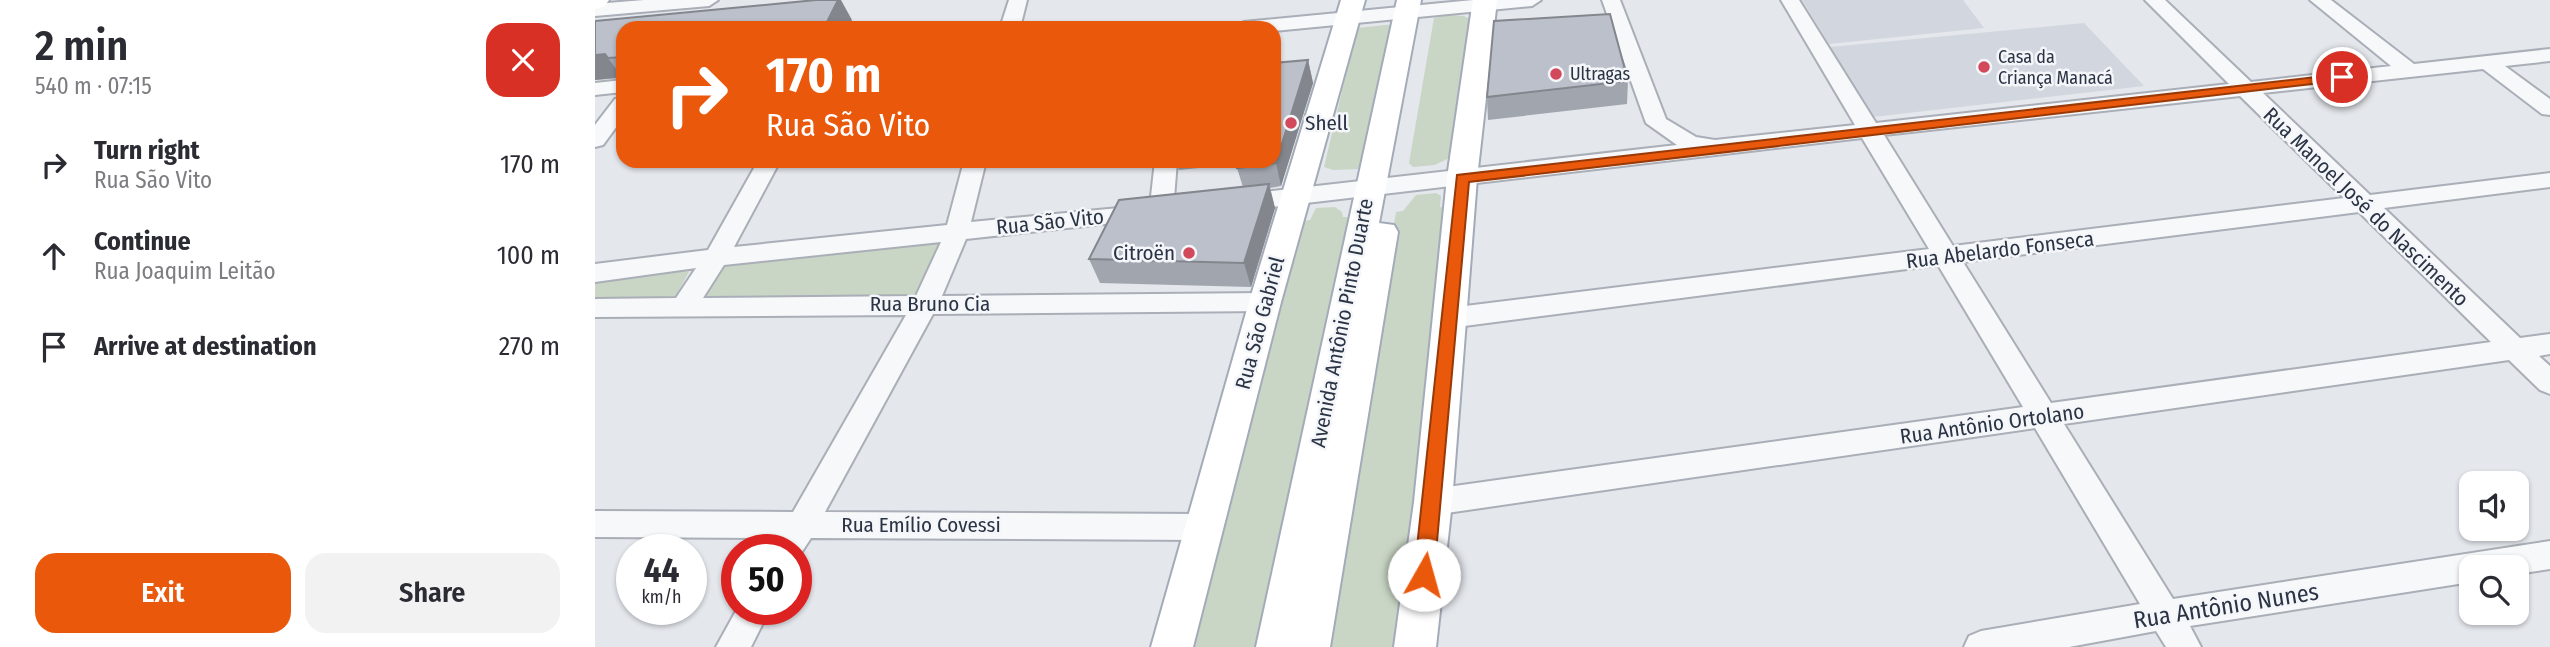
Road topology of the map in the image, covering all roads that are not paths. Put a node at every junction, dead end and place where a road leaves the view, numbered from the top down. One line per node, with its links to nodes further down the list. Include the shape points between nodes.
1 (709, 0): 11 (street)
2 (1018, 0): 12 (street)
3 (1532, 0): 8 (street)
4 (1611, 0): 22 (street)
5 (1790, 0): 23 (street)
6 (2154, 0): 18 (street, Rua Manoel José do Nascimento)
7 (2319, 0): 16 (street)
8 (1485, 2): 9 (street); 30 (main road)
9 (1417, 6): 10 (street); 32 (main road, Avenida Antônio Pinto Duarte)
10 (1351, 9): 13 (street); 33 (main road, Rua São Gabriel)
11 (595, 10)
12 (1012, 21)
13 (1281, 21)
14 (2550, 55): 15 (street)
15 (2487, 62): 16 (street); 20 (street)
16 (2409, 70): 18 (street)
17 (616, 87): 19 (street)
18 (2242, 88): 23 (street); 34 (street, Rua Manoel José do Nascimento)
19 (595, 89)
20 (2550, 109)
21 (616, 113): 24 (street)
22 (1657, 123): 25 (street, via 1690,143); 26 (street, via 1649,147)
23 (1871, 129): 25 (street); 40 (street)
24 (595, 140)
25 (1714, 147): 26 (street)
26 (1637, 156): 30 (street)
27 (765, 168): 39 (street)
28 (973, 168): 38 (street)
29 (1166, 168): 37 (street)
30 (1462, 178): 32 (street); 46 (main road)
31 (2550, 180): 34 (street, Rua Abelardo Fonseca)
32 (1380, 187): 33 (street); 64 (main road, Avenida Antônio Pinto Duarte); 65 (main road, Avenida Antônio Pinto Duarte)
33 (1295, 197): 35 (street); 42 (main road, Rua São Gabriel)
34 (2364, 204): 40 (street, Rua Abelardo Fonseca); 48 (street, Rua Manoel José do Nascimento)
35 (1215, 205)
36 (1188, 208): 37 (street, Rua São Vito)
37 (1161, 211): 38 (street, Rua São Vito)
38 (957, 232): 39 (street, Rua São Vito); 43 (street)
39 (716, 257): 41 (street, Rua São Vito); 44 (street)
40 (1947, 257): 46 (street, Rua Abelardo Fonseca); 50 (street)
41 (595, 273)
42 (1265, 302): 43 (street, Rua Bruno Cia); 53 (main road, Rua São Gabriel)
43 (926, 303): 44 (street, Rua Bruno Cia); 55 (street)
44 (684, 306): 45 (street, Rua Bruno Cia)
45 (595, 307)
46 (1449, 318): 51 (main road)
47 (2550, 344): 48 (street, Rua Antônio Ortolano)
48 (2515, 349): 49 (street, Rua Manoel José do Nascimento); 50 (street, Rua Antônio Ortolano)
49 (2550, 383)
50 (2045, 417): 51 (street, Rua Antônio Ortolano); 60 (street)
51 (1433, 502): 66 (main road)
52 (595, 524): 54 (street, Rua Emílio Covessi)
53 (1204, 527): 56 (street, Rua Emílio Covessi); 63 (main road, Rua São Gabriel)
54 (749, 534)
55 (797, 534)
56 (812, 537)
57 (2550, 555): 58 (street, Rua Antônio Nunes)
58 (2529, 558)
59 (2459, 569): 60 (street, Rua Antônio Nunes)
60 (2164, 615): 67 (street, Rua Antônio Nunes); 68 (street)
61 (745, 625): 62 (street)
62 (733, 647)
63 (1172, 647)
64 (1277, 647)
65 (1309, 647)
66 (1415, 647)
67 (1981, 647)
68 (2183, 647)

